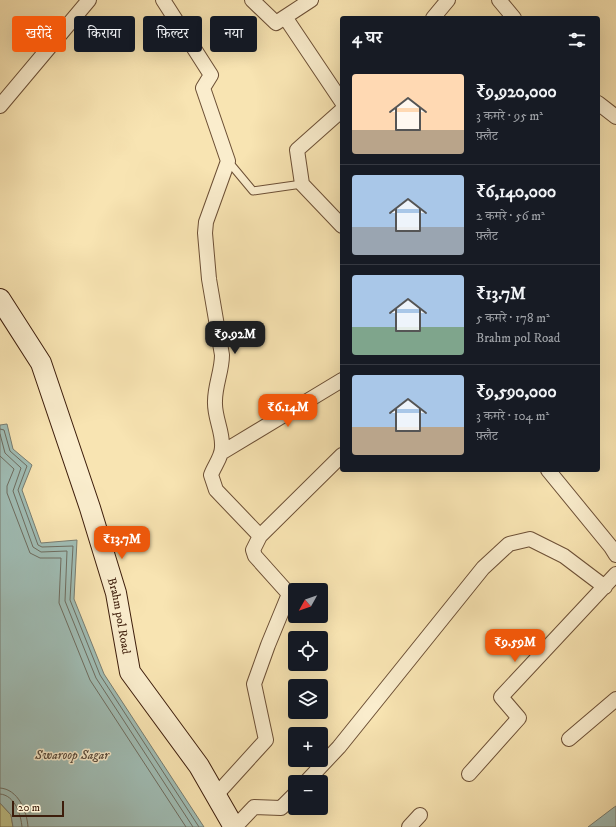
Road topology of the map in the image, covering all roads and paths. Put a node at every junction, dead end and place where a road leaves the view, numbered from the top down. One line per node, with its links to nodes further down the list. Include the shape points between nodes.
1 (89, 0): 12 (street)
2 (163, 0): 15 (street, via 211,75 203,88)
3 (252, 0): 9 (street, via 276,23)
4 (311, 0): 9 (street)
5 (448, 0): 7 (street)
6 (499, 0): 8 (street)
7 (435, 16)
8 (512, 16)
9 (285, 17): 10 (street)
10 (340, 99)
11 (600, 104): 14 (street)
12 (0, 106)
13 (340, 112): 16 (street, via 297,150)
14 (616, 117)
15 (228, 161): 16 (lane, via 253,191); 20 (street, via 206,222 205,233 209,280 222,355 214,408 222,441)
16 (302, 184): 17 (street)
17 (340, 224)
18 (0, 299): 31 (street, Brahm pol Road, via 41,363 116,593 130,672 199,766)
19 (340, 381): 20 (street)
20 (221, 453): 23 (street, via 211,475 212,483)
21 (340, 457): 23 (street)
22 (550, 472): 24 (street)
23 (260, 536): 31 (street, via 253,550 255,556 289,594 254,684 266,740)
24 (614, 548)
25 (616, 574): 26 (street)
26 (605, 586): 29 (street, via 501,697 520,718); 30 (street, via 564,556 530,539 509,544 482,568 339,747)
27 (616, 699): 28 (street)
28 (569, 739)
29 (469, 774)
30 (313, 775)
31 (216, 795): 34 (street, Brahm pol Road)
32 (288, 801): 34 (street, via 281,808 254,807)
33 (420, 815): 35 (street)
34 (235, 827)
35 (409, 827)

